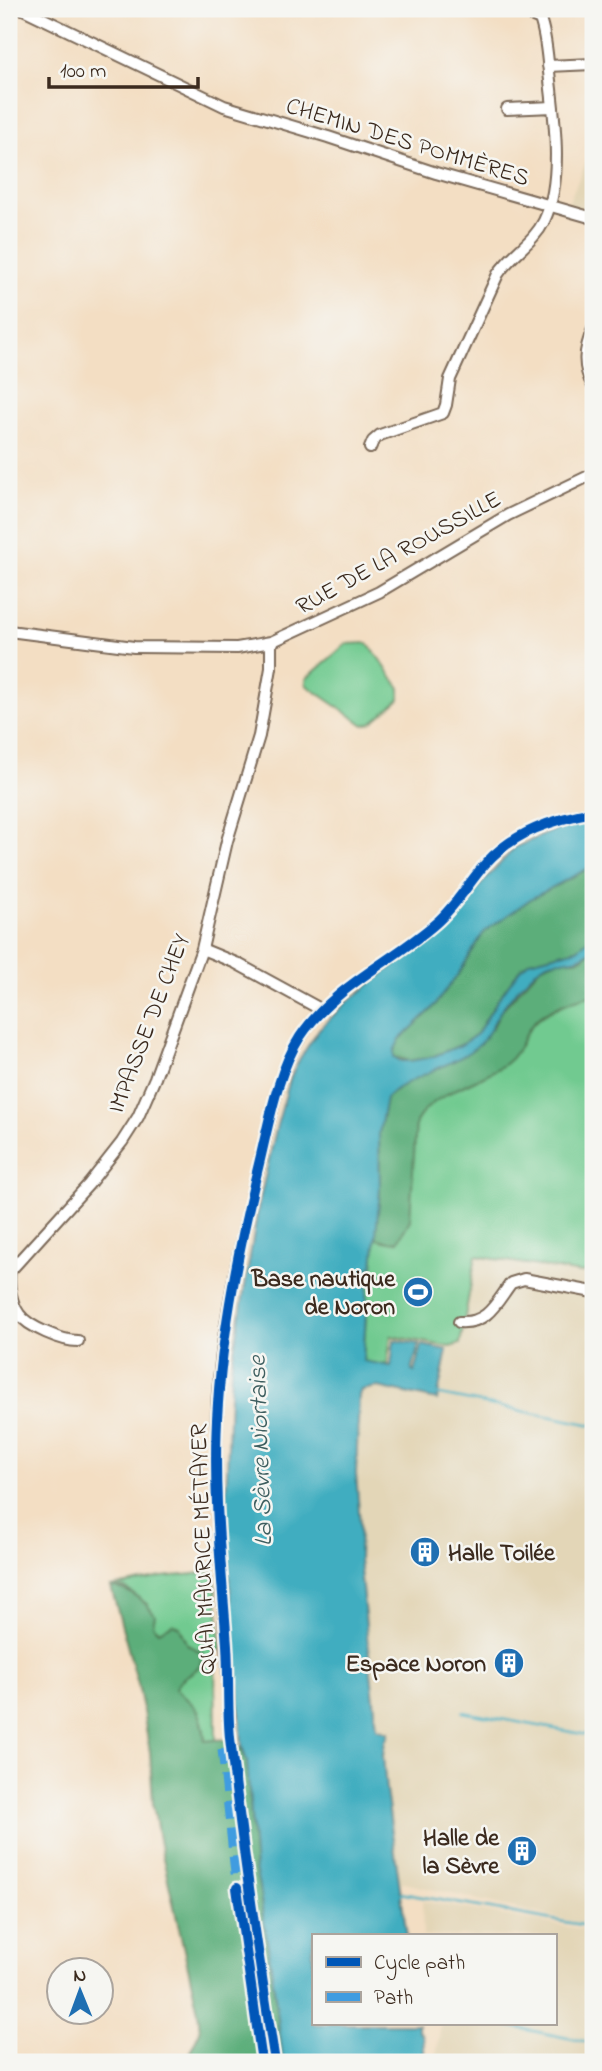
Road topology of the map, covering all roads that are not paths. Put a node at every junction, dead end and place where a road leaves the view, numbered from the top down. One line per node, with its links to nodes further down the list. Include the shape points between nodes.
1 (23, 9): 7 (street, CHEMIN DES POMMÈRES, via 224,106)
2 (517, 9): 4 (street, via 540,19)
3 (593, 65): 4 (street)
4 (548, 66): 5 (street)
5 (553, 107): 6 (street); 7 (street)
6 (507, 109)
7 (550, 207): 8 (street, CHEMIN DES POMMÈRES); 11 (street, via 536,233 498,274 450,379 443,413 380,435)
8 (593, 218)
9 (593, 329): 10 (street, via 584,356)
10 (593, 386)
11 (370, 448)
12 (593, 474): 14 (street, RUE DE LA ROUSSILLE, via 508,515 379,592)
13 (9, 631): 14 (street, RUE DE LA ROUSSILLE, via 134,647 237,648)
14 (271, 642): 16 (street, IMPASSE DE CHEY, via 259,736 227,841)
15 (593, 812): 17 (street, QUAI MAURICE MÉTAYER, via 559,818 507,845 440,920)
16 (202, 949): 17 (street); 20 (street, IMPASSE DE CHEY, via 138,1117 89,1184 10,1271 20,1316 64,1339)
17 (322, 1010): 21 (street, QUAI MAURICE MÉTAYER, via 291,1053 274,1104 247,1215 220,1376 217,1502)
18 (593, 1292): 19 (street, via 517,1280 484,1317)
19 (459, 1322)
20 (78, 1341)
21 (230, 1735)

